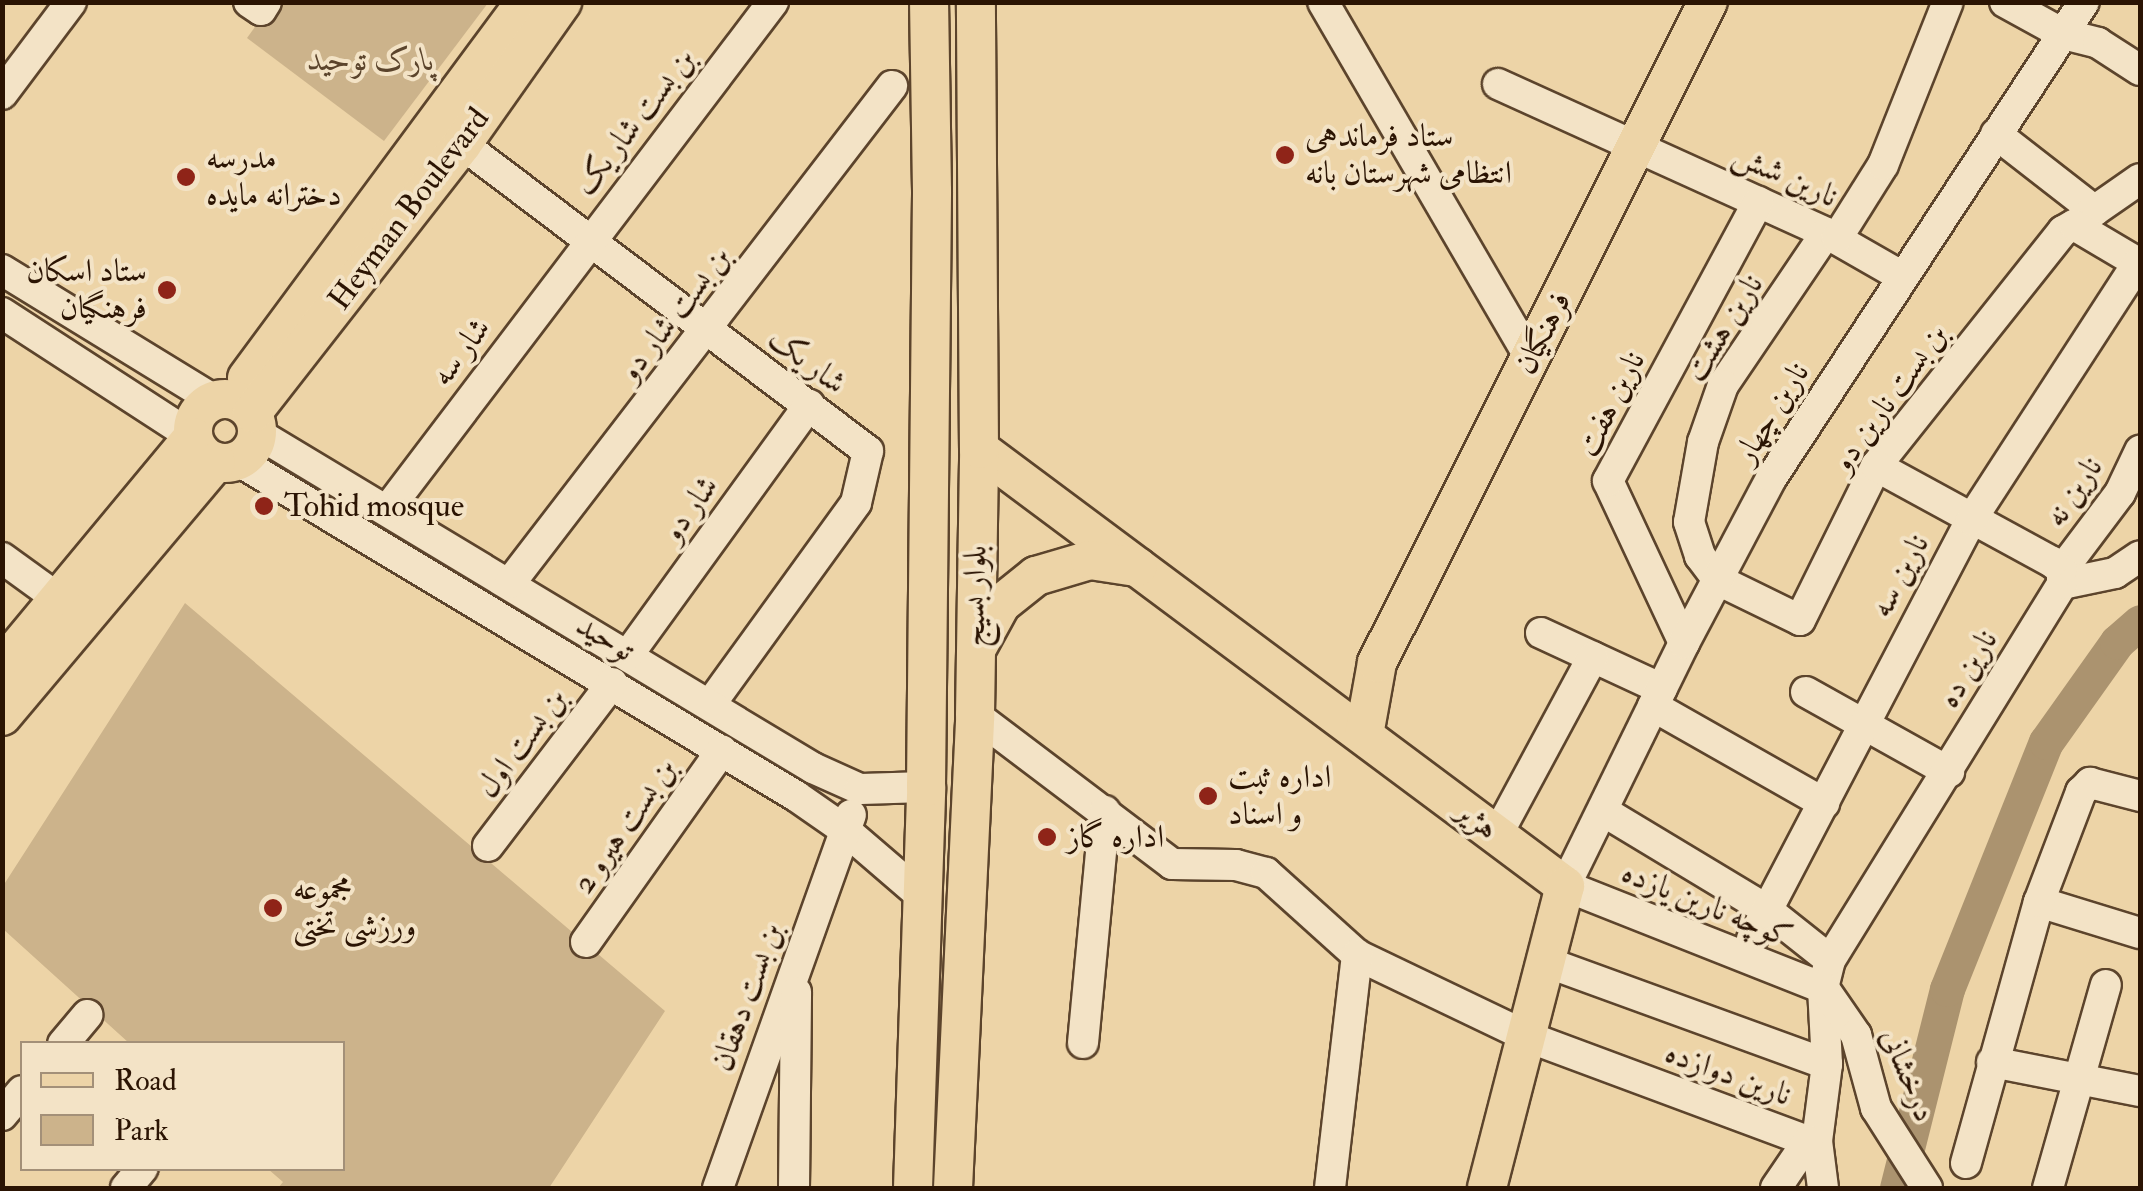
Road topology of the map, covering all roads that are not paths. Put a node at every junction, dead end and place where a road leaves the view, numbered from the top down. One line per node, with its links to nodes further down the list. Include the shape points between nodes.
1 (71, 2): 20 (street)
2 (250, 2): 3 (street, via 260,10)
3 (266, 2)
4 (525, 2): 38 (main road, Heyman Boulevard)
5 (562, 2): 16 (main road, Heyman Boulevard)
6 (575, 2): 16 (street)
7 (773, 2): 30 (street, بن بست شار یک)
8 (928, 2): 25 (main road, بلوار بسیج)
9 (976, 2): 26 (main road, بلوار بسیج)
10 (1323, 2): 36 (street)
11 (1948, 2): 29 (street, نارین هشت, via 1883,165)
12 (2005, 2): 15 (street)
13 (2084, 2): 15 (street, نارین چهار)
14 (1706, 3): 23 (main road, فرهنگیان)
15 (2063, 34): 17 (street, via 2098,43); 21 (street, نارین چهار)
16 (523, 55): 22 (main road, Heyman Boulevard)
17 (2140, 70)
18 (1498, 84): 23 (street, نارین شش)
19 (892, 86): 35 (street, بن بست شار دو)
20 (2, 94)
21 (1996, 134): 28 (street); 33 (street, نارین چهار)
22 (462, 144): 30 (street, شار یک); 38 (main road, Heyman Boulevard)
23 (1636, 146): 27 (street, نارین شش); 36 (main road, فرهنگیان)
24 (2140, 179): 28 (street, بن بست نارین دو)
25 (932, 191): 26 (main road); 71 (main road, بلوار بسیج)
26 (976, 192): 39 (main road, بلوار بسیج)
27 (1758, 202): 29 (street, نارین شش); 54 (street, نارین هفت, via 1608,482)
28 (2085, 218): 31 (street); 42 (street, بن بست نارین دو, via 2062,231)
29 (1832, 235): 33 (street, نارین شش); 50 (street, نارین هشت, via 1723,385 1703,442 1690,522 1700,556)
30 (590, 238): 35 (street, شار یک); 44 (street, شار سه)
31 (2139, 264): 45 (street, نارین سه)
32 (2, 270): 38 (street, توحید)
33 (1901, 276): 50 (street, نارین چهار, via 1772,477)
34 (2, 313): 38 (street, توحید)
35 (707, 331): 37 (street, شار یک); 51 (street, بن بست شار دو)
36 (1530, 358): 58 (main road, فرهنگیان)
37 (809, 405): 55 (street, شار دو); 64 (street, شار یک, via 868,451 856,503)
38 (229, 429): 41 (street, توحید); 43 (street, توحید); 52 (main road, Heyman Boulevard)
39 (979, 449): 48 (main road, هژیر); 56 (main road, بلوار بسیج)
40 (2140, 451): 49 (street, نارین نه)
41 (303, 461): 43 (street); 44 (street, توحید)
42 (1876, 466): 45 (street); 50 (street, بن بست نارین دو, via 1800,620)
43 (287, 488): 60 (street, توحید)
44 (388, 509): 51 (street, توحید)
45 (1970, 520): 49 (street); 67 (street, نارین سه)
46 (2140, 556): 49 (street, via 2114,573)
47 (2, 558): 52 (street)
48 (1140, 568): 56 (main road, هژیر, via 1090,560 1036,576 1001,604); 62 (main road, هژیر)
49 (2062, 577): 70 (street, نارین ده)
50 (1718, 580): 54 (street, نارین چهار)
51 (510, 583): 55 (street, توحید)
52 (72, 610): 59 (main road, Heyman Boulevard); 66 (main road, Heyman Boulevard)
53 (1541, 633): 57 (street)
54 (1684, 643): 63 (street, نارین چهار)
55 (628, 655): 64 (street, توحید)
56 (974, 655): 65 (main road, بلوار بسیج)
57 (1592, 657): 63 (street); 78 (street)
58 (1378, 664): 62 (main road); 68 (main road, فرهنگیان)
59 (2, 667)
60 (612, 683): 69 (street, توحید); 79 (street, بن بست اول)
61 (1806, 692): 67 (street)
62 (1314, 698): 68 (main road, هژیر)
63 (1657, 698): 74 (street); 76 (street, نارین چهار)
64 (710, 705): 72 (street, توحید)
65 (975, 715): 75 (street, نارین دوازده); 108 (main road, بلوار بسیج)
66 (2, 716)
67 (1863, 722): 70 (street); 74 (street, نارین سه)
68 (1364, 735): 78 (main road, هژیر)
69 (722, 750): 77 (street, توحید); 86 (street, بن بست هیرو 2)
70 (1949, 772): 90 (street, نارین ده)
71 (926, 787): 72 (street, توحید); 81 (main road, بلوار بسیج)
72 (860, 789): 77 (street, بن بست دهقان)
73 (2140, 796): 82 (street, via 2090,784 2081,792)
74 (1824, 802): 83 (street, نارین سه)
75 (1105, 810): 87 (street, نارین دوازده, via 1172,864 1236,865 1266,874); 95 (street)
76 (1602, 811): 80 (street, نارین چهار); 83 (street, درخشانی)
77 (846, 830): 81 (street, توحید); 89 (street, بن بست دهقان)
78 (1498, 835): 80 (main road, هژیر)
79 (488, 846)
80 (1565, 886): 88 (main road); 90 (street, کوچه نارین یازده)
81 (923, 897): 107 (main road, بلوار بسیج)
82 (2039, 902): 84 (street); 96 (street)
83 (1767, 910): 85 (street, نارین سه); 90 (street, درخشانی)
84 (2140, 933)
85 (1752, 939)
86 (586, 942)
87 (1356, 954): 93 (street, نارین دوازده); 109 (street)
88 (1546, 962): 93 (main road); 97 (street)
89 (796, 967): 105 (street, بن بست دهقان); 106 (street)
90 (1826, 974): 97 (street, نارین دوازده); 104 (street, درخشانی, via 1856,1035 1876,1108)
91 (2106, 985): 98 (street)
92 (88, 1015): 94 (street)
93 (1528, 1037): 102 (street, نارین دوازده); 110 (main road)
94 (66, 1041)
95 (1083, 1043)
96 (1992, 1062): 98 (street); 103 (street)
97 (1828, 1064): 102 (street, نارین دوازده)
98 (2078, 1080): 99 (street); 113 (street)
99 (2140, 1091)
100 (20, 1093): 101 (street)
101 (2, 1115)
102 (1812, 1141): 111 (street); 112 (street)
103 (1966, 1163)
104 (1922, 1182)
105 (718, 1188)
106 (794, 1188)
107 (914, 1188)
108 (954, 1188)
109 (1330, 1188)
110 (1488, 1188)
111 (1776, 1188)
112 (1823, 1188)
113 (2048, 1188)

